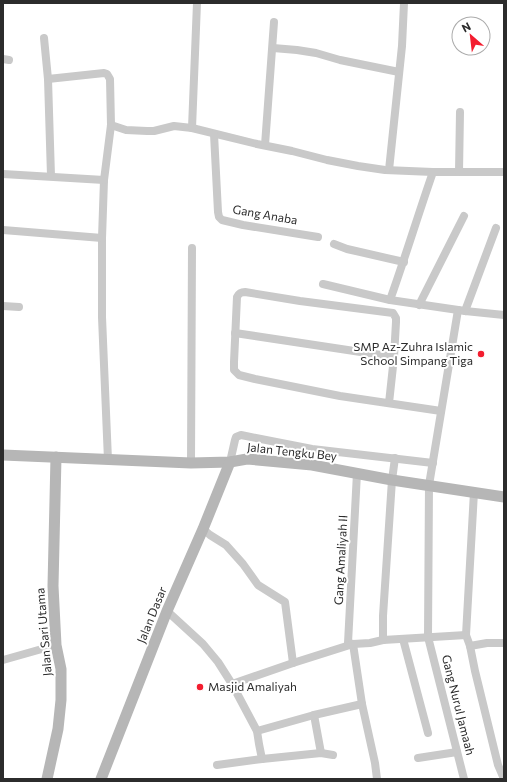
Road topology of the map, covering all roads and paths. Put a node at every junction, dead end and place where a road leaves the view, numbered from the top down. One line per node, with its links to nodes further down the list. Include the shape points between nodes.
1 (197, 3): 10 (street)
2 (404, 3): 6 (street)
3 (274, 22): 5 (street)
4 (44, 38): 7 (street)
5 (272, 48): 6 (street, via 316,53); 12 (street)
6 (399, 72): 13 (street)
7 (48, 79): 9 (street, via 107,74 110,79); 18 (street)
8 (460, 112): 15 (street)
9 (111, 125): 10 (street, via 126,130 147,132 174,126); 19 (street)
10 (192, 128): 11 (street)
11 (214, 134): 12 (street); 23 (street, Gang Anaba, via 218,212 222,220)
12 (265, 146): 13 (street)
13 (389, 170): 14 (street)
14 (433, 172): 15 (street); 27 (street)
15 (459, 172): 16 (street)
16 (504, 172)
17 (3, 174): 18 (street)
18 (51, 176): 19 (street)
19 (104, 180): 24 (street)
20 (464, 216): 30 (street)
21 (496, 228): 33 (street, Gang Nurul Jamaah)
22 (3, 230): 24 (street)
23 (318, 237)
24 (102, 238): 42 (street, via 102,317)
25 (334, 244): 27 (street)
26 (192, 248): 44 (street)
27 (404, 262): 29 (street)
28 (323, 284): 29 (street)
29 (390, 300): 30 (street)
30 (419, 305): 33 (street)
31 (3, 306): 32 (street)
32 (19, 307)
33 (462, 311): 34 (street); 38 (street, Gang Nurul Jamaah)
34 (504, 315)
35 (235, 333): 36 (street); 36 (street, via 237,297 240,292 389,312 394,315 396,322); 37 (street, via 234,370 239,375 340,396)
36 (394, 357): 37 (street)
37 (389, 403): 38 (street)
38 (442, 411): 45 (street, Gang Nurul Jamaah)
39 (3, 454): 40 (street, Jalan Tengku Bey)
40 (56, 457): 42 (street, Jalan Tengku Bey); 59 (street, Jalan Sari Utama, via 53,586)
41 (395, 458): 43 (street, via 312,449 241,436 234,440); 45 (street); 47 (street)
42 (108, 460): 44 (street, Jalan Tengku Bey)
43 (230, 462): 44 (street, Jalan Tengku Bey); 46 (street, Jalan Tengku Bey, via 247,459); 51 (street, Jalan Dasar)
44 (191, 463)
45 (433, 463): 48 (street, Gang Nurul Jamaah)
46 (357, 473): 47 (street, Jalan Tengku Bey); 58 (street, Gang Amaliyah II, via 348,643)
47 (392, 480): 48 (street, Jalan Tengku Bey); 56 (street)
48 (429, 485): 49 (street, Jalan Tengku Bey); 54 (street, Gang Nurul Jamaah)
49 (474, 492): 50 (street, Jalan Tengku Bey); 53 (street)
50 (504, 497)
51 (203, 529): 52 (street, Jalan Dasar); 62 (street, via 226,545 258,585 285,602)
52 (167, 611): 63 (street, via 203,644); 75 (street, Jalan Dasar)
53 (466, 634): 54 (street); 60 (street)
54 (428, 637): 55 (street); 68 (street, Gang Nurul Jamaah)
55 (404, 639): 56 (street); 67 (street)
56 (383, 640): 58 (street)
57 (504, 643): 60 (street)
58 (353, 644): 62 (street); 64 (street)
59 (56, 645): 61 (street); 74 (street, Jalan Sari Utama, via 61,669 61,700 58,729)
60 (470, 646): 78 (street, via 498,764)
61 (3, 660)
62 (293, 663): 63 (street)
63 (232, 684): 66 (street)
64 (362, 704): 65 (street); 76 (street)
65 (314, 715): 66 (street); 69 (street)
66 (257, 731): 72 (street)
67 (428, 733)
68 (457, 752): 71 (street); 77 (street, Gang Nurul Jamaah)
69 (321, 753): 70 (street); 72 (street)
70 (333, 755)
71 (418, 758)
72 (262, 759): 73 (street)
73 (217, 765)
74 (47, 779)
75 (101, 779)
76 (377, 779)
77 (464, 779)
78 (504, 779)

